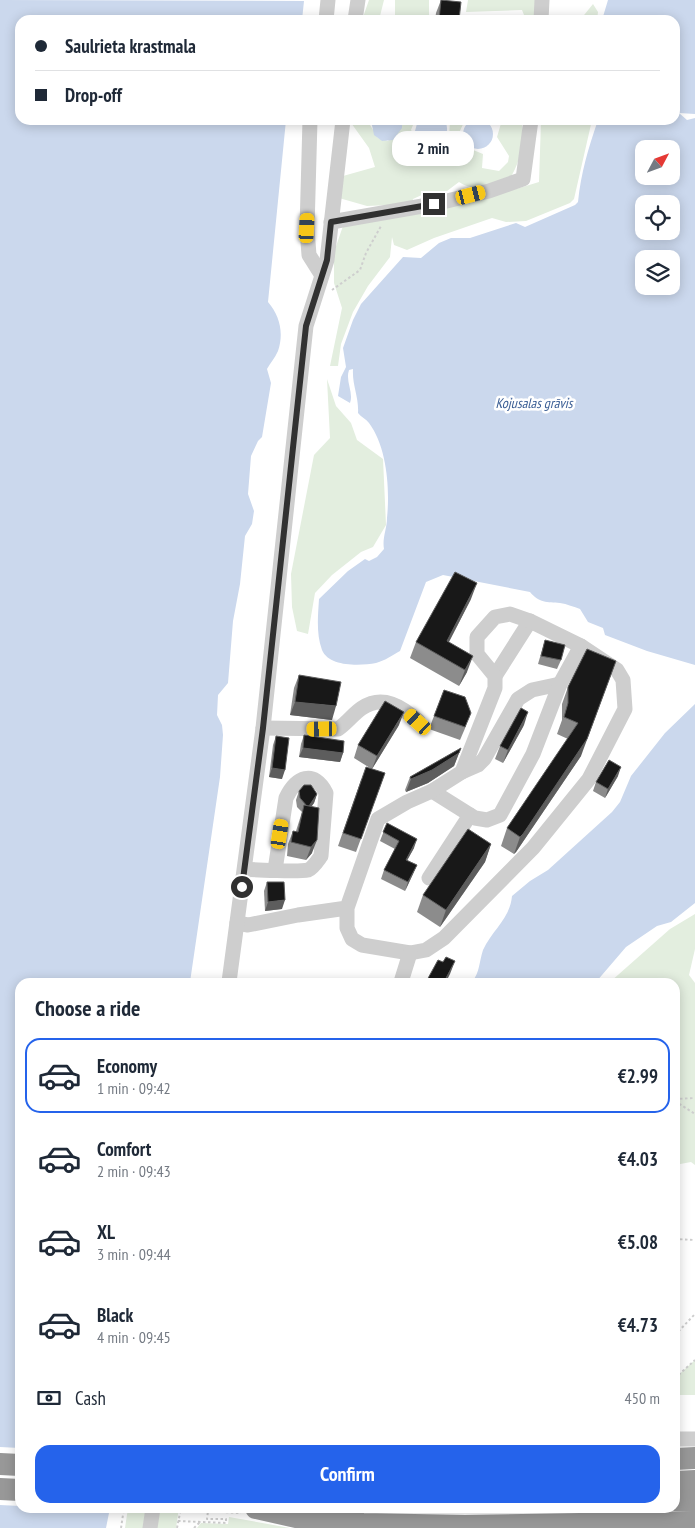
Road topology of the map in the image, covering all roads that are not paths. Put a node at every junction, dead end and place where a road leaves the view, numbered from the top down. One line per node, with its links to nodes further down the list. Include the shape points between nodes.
1 (328, 0): 4 (street)
2 (358, 0): 5 (street)
3 (542, 0): 6 (street)
4 (326, 15)
5 (356, 15)
6 (540, 15)
7 (310, 125): 11 (street, via 309,255)
8 (343, 125): 10 (street)
9 (530, 125): 10 (street, via 523,179 434,204)
10 (331, 222): 11 (street, via 327,260)
11 (321, 274): 17 (street, via 306,326)
12 (530, 621): 13 (street); 14 (street); 14 (street, via 510,614 495,617 477,637 477,654)
13 (581, 646): 15 (street); 26 (street, via 617,670 623,680 625,709 590,779 533,848 444,938 426,950)
14 (495, 676): 18 (street, via 490,704)
15 (560, 684): 18 (street, via 532,690 518,699 484,759); 20 (street, via 533,754 500,816 487,820)
16 (418, 722): 17 (street, via 404,708 389,702 373,701 360,708 338,729)
17 (263, 728): 21 (street)
18 (462, 772): 19 (street)
19 (432, 791): 20 (street); 24 (street, via 378,819)
20 (470, 814): 23 (street)
21 (244, 869): 22 (street); 25 (street)
22 (275, 870): 22 (street, via 286,798 291,787 307,778 316,780 326,793 321,856 308,870)
23 (429, 878)
24 (347, 908): 25 (street, via 248,925); 26 (street, via 347,928 352,939 362,945)
25 (237, 923): 27 (street)
26 (410, 953): 28 (street)
27 (230, 978)
28 (402, 978)
29 (695, 1439): 30 (street)
30 (680, 1440)
31 (695, 1458): 32 (highway)
32 (680, 1459)
33 (0, 1464): 34 (highway)
34 (15, 1465)
35 (689, 1485): 38 (highway)
36 (0, 1489): 37 (highway)
37 (15, 1490)
38 (680, 1495)
39 (152, 1513): 42 (street)
40 (280, 1513): 41 (highway, via 313,1520 363,1524 465,1526)
41 (695, 1522)
42 (150, 1528)

